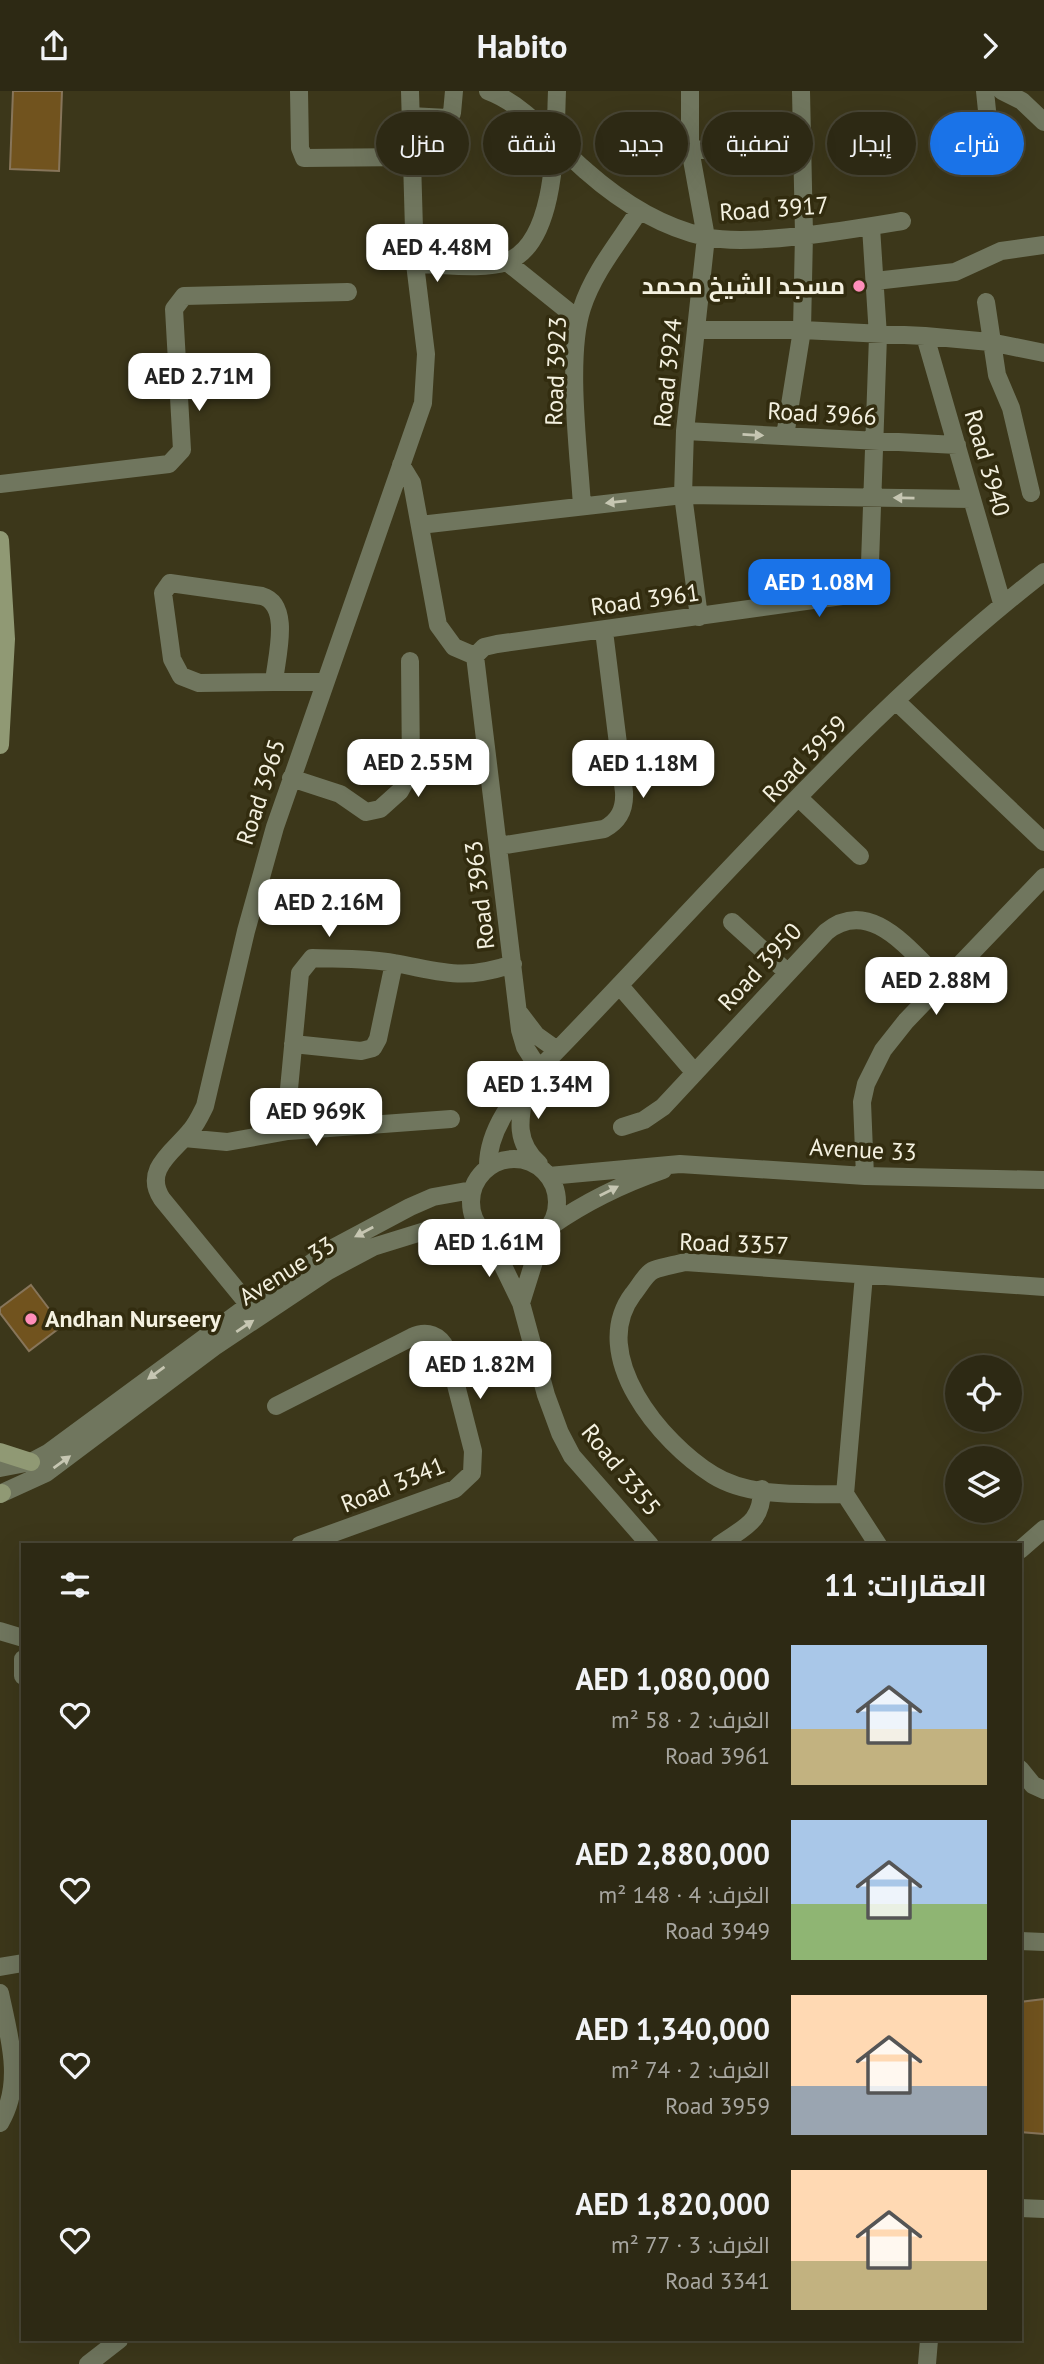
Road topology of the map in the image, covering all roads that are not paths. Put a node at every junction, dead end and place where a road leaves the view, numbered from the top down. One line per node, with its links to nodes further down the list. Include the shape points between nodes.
1 (299, 91): 19 (street, via 304,158)
2 (410, 91): 10 (street)
3 (454, 91): 11 (street)
4 (488, 91): 12 (street, Road 3917)
5 (557, 91): 13 (street)
6 (690, 91): 17 (street, Road 3924)
7 (801, 91): 14 (street)
8 (985, 91): 15 (street)
9 (1002, 91): 16 (street, via 1022,101)
10 (410, 112)
11 (452, 112)
12 (525, 112)
13 (556, 112)
14 (802, 112)
15 (987, 112)
16 (1044, 122)
17 (690, 149): 18 (street); 28 (street, Road 3924)
18 (702, 150)
19 (376, 157)
20 (581, 168): 24 (street, Road 3917)
21 (411, 175): 31 (street)
22 (551, 175): 30 (street, via 537,235)
23 (803, 175): 27 (street)
24 (639, 211): 28 (street, Road 3917); 35 (street, Road 3923, via 602,267)
25 (902, 221): 26 (street, Road 3917)
26 (871, 226): 27 (street, Road 3917); 32 (street, Road 3961)
27 (804, 234): 28 (street, Road 3917, via 744,240); 37 (street)
28 (706, 237): 36 (street, Road 3924)
29 (1044, 245): 32 (street, via 1002,251 955,272)
30 (507, 262): 31 (street); 35 (street)
31 (415, 264): 46 (street, via 426,354 425,387 419,419)
32 (874, 281): 38 (street, Road 3961)
33 (348, 292): 47 (street, via 184,296 174,309 182,450 177,458 169,464)
34 (986, 302): 40 (street)
35 (578, 319): 52 (street, Road 3923, via 575,391)
36 (698, 330): 37 (street); 42 (street, Road 3924)
37 (802, 330): 38 (street); 43 (street)
38 (878, 336): 39 (street); 44 (street, Road 3961)
39 (925, 336): 40 (street); 45 (street, Road 3940)
40 (990, 342): 41 (street); 48 (street)
41 (1044, 353)
42 (685, 432): 43 (street, Road 3966, one-way to 43); 49 (street, Road 3924)
43 (785, 436): 44 (street, Road 3966)
44 (875, 441): 45 (street, Road 3966); 50 (street, Road 3961)
45 (957, 445): 51 (street, Road 3940)
46 (401, 465): 53 (street, via 412,483); 62 (street, Road 3965)
47 (0, 484)
48 (1031, 493)
49 (683, 495): 50 (street); 52 (street, one-way to 52); 57 (street, Road 3924)
50 (874, 498): 51 (street, one-way to 50); 57 (street, Road 3961, via 868,583 862,590 849,596)
51 (972, 499): 56 (street, Road 3940)
52 (582, 506): 53 (street)
53 (420, 525): 59 (street, via 438,625 454,647)
54 (0, 540): 64 (main road, via 6,639)
55 (1044, 572): 56 (street, Road 3959)
56 (1002, 603): 63 (street, Road 3959)
57 (699, 617): 58 (street, Road 3961)
58 (604, 631): 59 (street, Road 3961, via 497,644 484,647); 68 (street, via 624,792 622,810 604,829)
59 (475, 656): 68 (street, Road 3963)
60 (410, 661): 65 (street, via 411,771 400,791 376,811 366,812 340,794)
61 (274, 682): 61 (street, via 199,683 181,676 172,659 164,587 174,583 272,601 280,615); 62 (street)
62 (323, 682): 65 (street, Road 3965)
63 (895, 701): 66 (street, Road 3959); 67 (street)
64 (0, 745)
65 (291, 778): 86 (street, Road 3965, via 253,905 205,1106)
66 (800, 799): 69 (street); 76 (street, Road 3959)
67 (1044, 842)
68 (499, 846): 73 (street, Road 3963)
69 (860, 856)
70 (1044, 877): 75 (street)
71 (732, 922): 74 (street)
72 (394, 963): 73 (street, via 458,976); 78 (street, via 373,1048 361,1051); 78 (street, via 312,958 304,964)
73 (513, 964): 77 (street, Road 3963)
74 (788, 973): 75 (street, Road 3950, via 835,924 858,918 880,924); 81 (street, Road 3950)
75 (943, 982): 90 (street, via 893,1035 866,1084 862,1120)
76 (620, 986): 79 (street, Road 3959); 81 (street)
77 (518, 1011): 79 (street, via 531,1030); 80 (street, Road 3963, via 522,1038)
78 (293, 1044): 83 (street)
79 (557, 1051): 80 (street, Road 3959)
80 (539, 1069): 82 (street, Road 3959)
81 (695, 1073): 85 (street, Road 3950, via 654,1114)
82 (526, 1084): 88 (street, Road 3959, via 492,1137); 89 (street, via 519,1132 523,1145)
83 (289, 1089)
84 (451, 1119): 86 (street, via 288,1131 227,1142)
85 (622, 1127)
86 (184, 1138): 98 (street, Road 3965, via 158,1167 158,1192)
87 (680, 1164): 89 (street, Avenue 33); 90 (street, Avenue 33); 93 (street, Avenue 33, one-way to 87, via 619,1186)
88 (488, 1168): 89 (street, via 513,1159); 92 (street)
89 (544, 1170): 93 (street, via 558,1200)
90 (865, 1176): 91 (street, Avenue 33)
91 (1044, 1180)
92 (472, 1191): 94 (street, via 471,1204); 98 (street, Avenue 33, one-way to 98, via 410,1207 335,1247)
93 (546, 1231): 94 (street, via 516,1246); 97 (street)
94 (485, 1234): 97 (street, Road 3355); 104 (street, Avenue 33, one-way to 94, via 46,1473 214,1347 328,1271 373,1247 428,1230)
95 (863, 1275): 96 (street, Road 3357); 103 (street, Road 3357, via 685,1262 651,1271 623,1307 618,1332 621,1358 632,1390 650,1419 714,1476); 105 (street)
96 (1044, 1287)
97 (521, 1303): 109 (street, Road 3355, via 546,1395 572,1456)
98 (249, 1304): 101 (street, Avenue 33, one-way to 101)
99 (276, 1406): 107 (street, Road 3341, via 418,1334 433,1335 444,1344 473,1451 472,1473 455,1489)
100 (0, 1452): 101 (main road)
101 (31, 1462): 102 (street, Avenue 33)
102 (0, 1468)
103 (762, 1489): 105 (street, Road 3357, via 788,1495); 110 (street, via 762,1510 755,1520)
104 (1, 1494)
105 (845, 1494): 111 (street)
106 (1044, 1529): 112 (street)
107 (344, 1539): 108 (street, Road 3341)
108 (315, 1543)
109 (648, 1543)
110 (722, 1543)
111 (877, 1543)
112 (1022, 1548)
113 (0, 1631): 114 (street)
114 (21, 1637)
115 (1022, 1771): 116 (street)
116 (1044, 1790)
117 (1022, 1941): 118 (street)
118 (1044, 1942)
119 (21, 1963): 120 (street)
120 (0, 1967)
121 (0, 1993): 122 (street, via 12,2050 13,2082)
122 (0, 2123)
123 (1022, 2208): 124 (street)
124 (1044, 2209)
125 (118, 2341): 127 (street)
126 (929, 2341): 128 (street)
127 (88, 2364)
128 (927, 2364)

